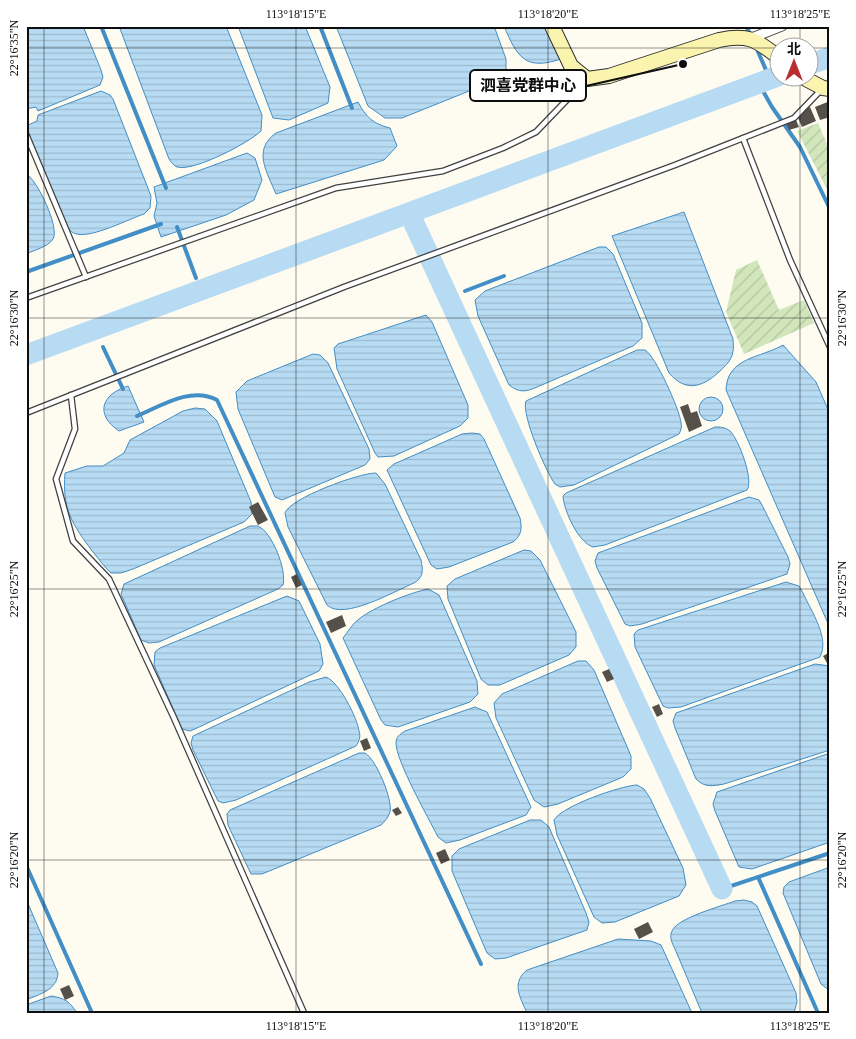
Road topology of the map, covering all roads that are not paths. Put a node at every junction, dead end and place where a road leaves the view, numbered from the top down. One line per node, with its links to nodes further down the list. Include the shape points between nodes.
1 (552, 26): 5 (street, via 571,66)
2 (782, 26): 3 (street)
3 (749, 38): 4 (street, via 758,40); 5 (street, via 738,36 719,40 609,76)
4 (768, 49)
5 (587, 78): 9 (lane, via 536,132 503,148 443,171 336,188)
6 (826, 88): 8 (lane, via 794,118)
7 (26, 134): 9 (lane)
8 (742, 138): 11 (lane, via 790,260); 12 (lane, via 344,287)
9 (86, 277): 10 (lane)
10 (26, 298)
11 (830, 347)
12 (71, 395): 13 (lane); 14 (lane, via 75,429 56,479 73,540 109,579)
13 (26, 412)
14 (304, 1013)

